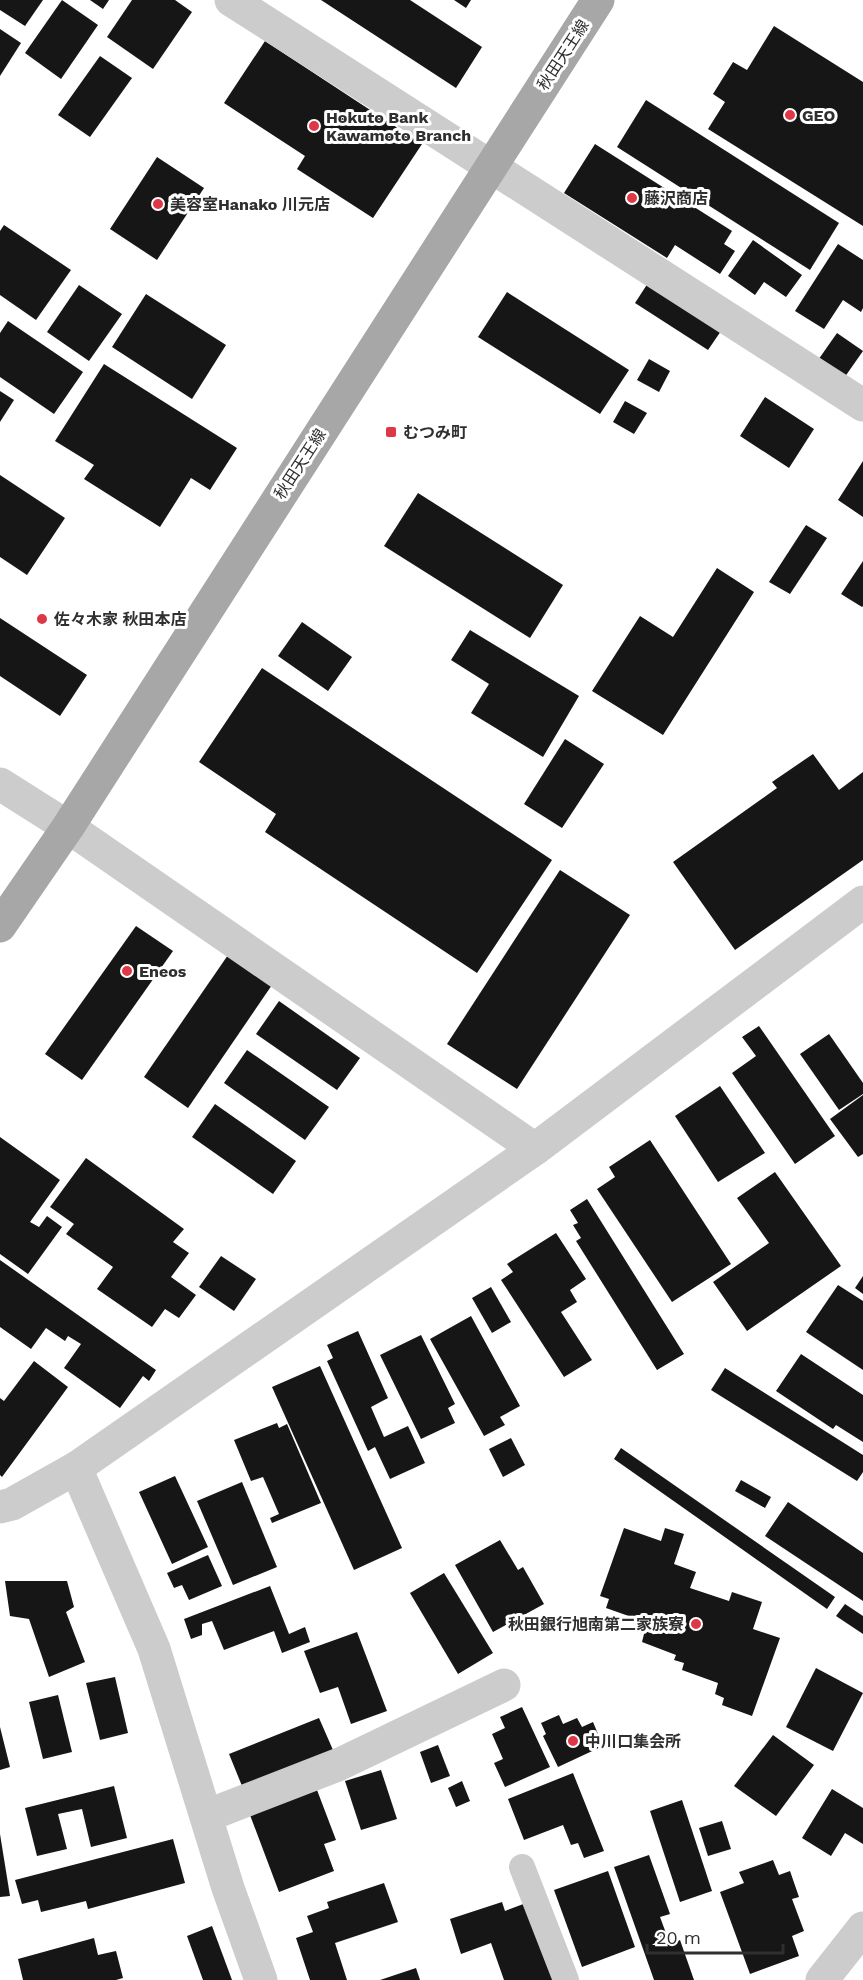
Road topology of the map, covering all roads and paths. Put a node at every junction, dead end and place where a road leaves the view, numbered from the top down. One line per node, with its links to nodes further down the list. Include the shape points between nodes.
1 (231, 0): 3 (street)
2 (598, 0): 3 (main road, 秋田天王線)
3 (491, 167): 4 (street); 6 (main road, 秋田天王線)
4 (863, 405)
5 (0, 784): 6 (street)
6 (68, 827): 8 (main road, 秋田天王線); 9 (street)
7 (863, 902): 9 (street)
8 (0, 926)
9 (535, 1149): 10 (street)
10 (76, 1468): 11 (street); 13 (street, via 154,1649)
11 (0, 1507)
12 (504, 1686): 13 (street, via 340,1764)
13 (206, 1816): 16 (street)
14 (522, 1867): 17 (lane)
15 (863, 1928): 18 (street)
16 (261, 1980)
17 (566, 1980)
18 (822, 1980)

